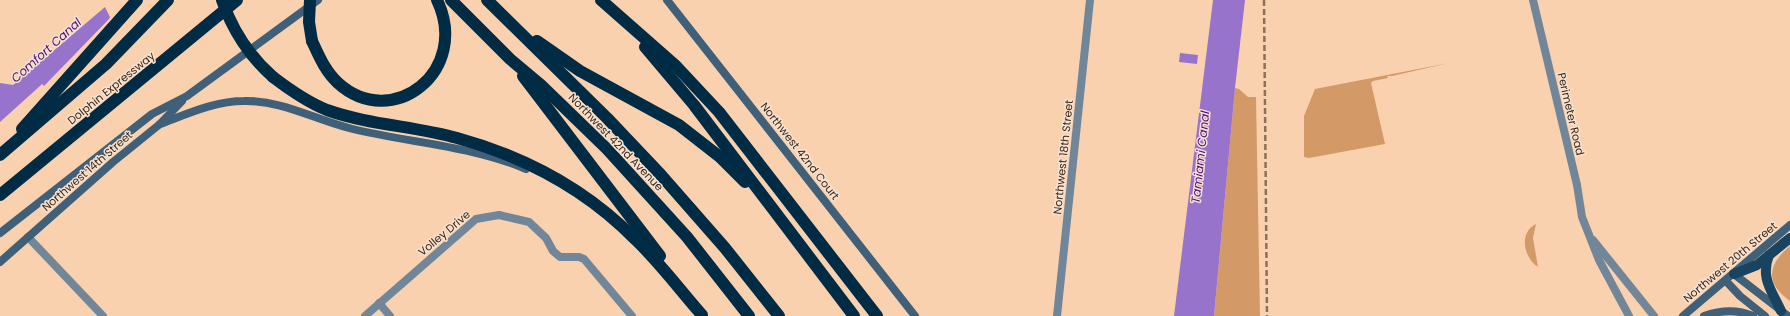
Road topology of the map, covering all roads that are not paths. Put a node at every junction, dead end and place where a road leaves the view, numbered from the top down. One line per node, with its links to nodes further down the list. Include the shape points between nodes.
1 (138, 0): 19 (highway)
2 (168, 0): 19 (highway, Dolphin Expressway, via 100,69)
3 (222, 0): 21 (highway, bridge, via 231,23 247,48 274,77 302,97 328,110 456,137 502,151 550,174)
4 (237, 0): 20 (highway, Dolphin Expressway)
5 (310, 0): 7 (highway, bridge, via 308,22 312,41 328,72 350,92 376,99 388,99 418,89 439,66 446,44 446,28)
6 (318, 0): 17 (street, Northwest 14th Street)
7 (436, 0)
8 (451, 0): 16 (highway, Northwest 42nd Avenue)
9 (487, 0): 14 (highway, Northwest 42nd Avenue)
10 (601, 0): 15 (highway)
11 (667, 0): 42 (street, Northwest 42nd Court)
12 (1090, 0): 43 (street, Northwest 18th Street)
13 (1532, 0): 24 (street, Perimeter Road)
14 (508, 19): 22 (highway, via 564,61 689,132 720,157); 39 (highway, Northwest 42nd Avenue, via 661,175 725,248)
15 (622, 20): 22 (highway, via 682,90); 41 (highway, via 676,66 719,112)
16 (510, 59): 37 (highway, via 648,239); 38 (highway, Northwest 42nd Avenue, via 547,90 656,201)
17 (188, 96): 18 (street, Northwest 14th Street); 25 (street, Northwest 14th Street, via 152,114)
18 (160, 124): 21 (street, via 224,103 270,103 348,128 492,157 535,173); 26 (street, Northwest 14th Street)
19 (0, 154)
20 (0, 195)
21 (594, 203): 37 (highway, via 647,251)
22 (776, 215): 40 (highway)
23 (1790, 225): 30 (street, Northwest 20th Street)
24 (1587, 233): 44 (street, Perimeter Road); 45 (street, Perimeter Road)
25 (0, 234)
26 (28, 237): 29 (street, Northwest 14th Street); 33 (street)
27 (1790, 238): 28 (main road)
28 (1770, 255): 30 (main road, via 1757,265); 32 (main road, via 1766,266 1766,280)
29 (0, 262)
30 (1730, 277): 32 (street); 46 (street, Northwest 20th Street); 50 (street, via 1735,290)
31 (379, 303): 34 (street, Volley Drive); 35 (street); 36 (street, Volley Drive, via 476,219 499,215 529,222 546,238 560,257 584,259)
32 (1785, 313)
33 (103, 316)
34 (365, 316)
35 (390, 316)
36 (632, 316)
37 (702, 316)
38 (749, 316)
39 (779, 316)
40 (854, 316)
41 (877, 316)
42 (915, 316)
43 (1057, 316)
44 (1629, 316)
45 (1654, 316)
46 (1684, 316): 47 (street)
47 (1693, 316)
48 (1704, 316): 49 (street, via 1732,311)
49 (1753, 316)
50 (1765, 316)

